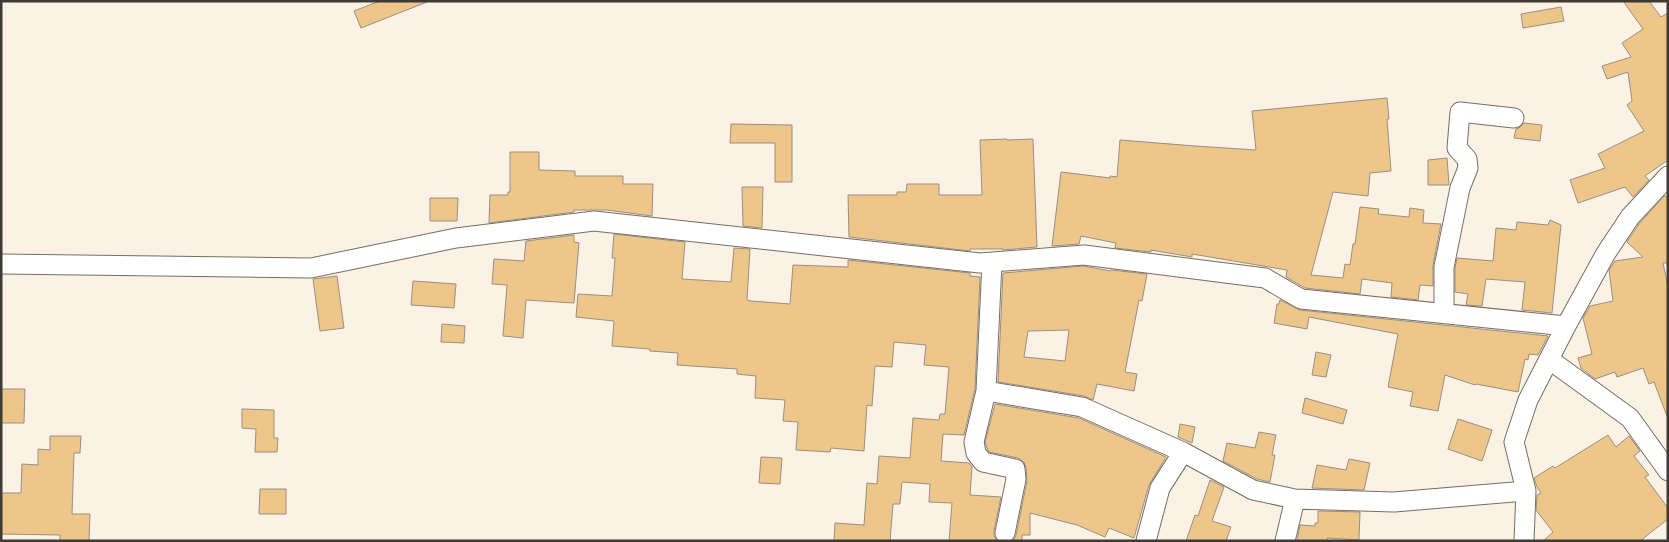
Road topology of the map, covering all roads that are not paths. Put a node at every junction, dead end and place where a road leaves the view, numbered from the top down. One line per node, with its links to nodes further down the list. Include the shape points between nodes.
1 (1514, 118): 5 (street, via 1460,112 1457,148 1467,158 1468,168 1460,188 1444,267)
2 (1668, 176): 6 (street, via 1630,217)
3 (992, 262): 4 (street, via 594,220 456,238 311,268); 5 (street, via 1084,255 1264,278 1301,299); 8 (street)
4 (1, 264)
5 (1444, 313): 6 (street)
6 (1566, 326): 7 (street)
7 (1550, 360): 10 (street, via 1630,418); 11 (street, via 1528,400 1514,442)
8 (986, 391): 9 (street, via 1082,407); 13 (street, via 974,442 976,453 983,462 1015,469 1016,479)
9 (1183, 452): 12 (street, via 1253,490); 14 (street, via 1160,488)
10 (1668, 471)
11 (1526, 491): 12 (street, via 1394,502); 16 (street)
12 (1295, 499): 15 (street)
13 (1005, 533)
14 (1146, 541)
15 (1285, 541)
16 (1524, 541)

